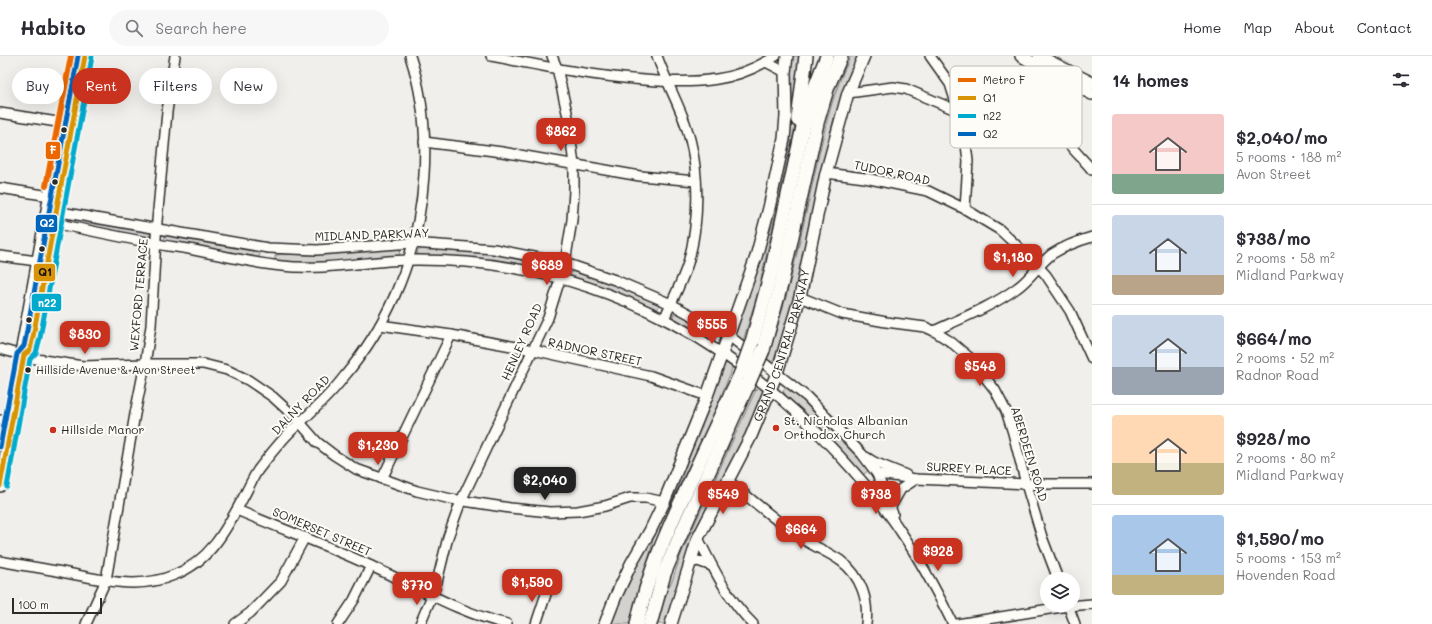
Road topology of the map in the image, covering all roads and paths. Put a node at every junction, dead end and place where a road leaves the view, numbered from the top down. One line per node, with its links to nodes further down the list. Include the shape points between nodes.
1 (75, 56): 35 (main road)
2 (79, 56): 21 (main road)
3 (85, 56): 22 (main road)
4 (175, 56): 48 (street, WEXFORD TERRACE, via 166,112)
5 (410, 56): 36 (street, DALNY ROAD, via 417,76)
6 (491, 56): 23 (street)
7 (552, 56): 23 (street, HENLEY ROAD)
8 (656, 56): 26 (street)
9 (776, 56): 18 (street)
10 (787, 56): 24 (main road)
11 (806, 56): 50 (highway)
12 (827, 56): 50 (highway, GRAND CENTRAL PARKWAY, via 803,127)
13 (841, 56): 75 (highway, GRAND CENTRAL PARKWAY, bridge, via 828,86 817,123 782,281 763,350)
14 (864, 56): 30 (main road, GRAND CENTRAL PARKWAY)
15 (930, 56): 28 (street)
16 (1022, 56): 19 (main road)
17 (1039, 56): 20 (main road)
18 (766, 62): 24 (street); 26 (street, via 718,79)
19 (1044, 66)
20 (1053, 66)
21 (77, 68)
22 (83, 68)
23 (557, 68): 26 (street); 39 (street, HENLEY ROAD, via 568,117)
24 (784, 72): 67 (main road, via 786,116 777,175 756,257)
25 (1082, 80): 27 (main road)
26 (667, 82): 42 (street, via 683,116 692,146)
27 (1092, 83)
28 (950, 84)
29 (1082, 87): 31 (main road)
30 (848, 93): 33 (street, via 892,87 906,88); 41 (main road, GRAND CENTRAL PARKWAY)
31 (1092, 94)
32 (75, 104): 35 (main road)
33 (950, 107)
34 (0, 113): 35 (street)
35 (68, 124): 44 (main road)
36 (424, 142): 39 (street); 51 (street, DALNY ROAD, via 422,191)
37 (966, 148): 45 (street)
38 (1073, 148): 40 (street)
39 (574, 165): 42 (street, via 640,176); 57 (street, HENLEY ROAD, via 572,220)
40 (1092, 170)
41 (826, 173): 45 (street, TUDOR ROAD, via 928,191); 61 (main road, GRAND CENTRAL PARKWAY)
42 (696, 181): 62 (street, via 696,223 688,263)
43 (0, 188): 44 (street)
44 (54, 197): 46 (main road)
45 (965, 209): 59 (street, TUDOR ROAD, via 1000,230)
46 (52, 210): 47 (main road, via 49,220); 48 (street, MIDLAND PARKWAY); 56 (main road)
47 (54, 223): 52 (street, MIDLAND PARKWAY); 56 (main road)
48 (157, 228): 52 (street, WEXFORD TERRACE); 53 (street, MIDLAND PARKWAY)
49 (1092, 237): 59 (street, via 1072,243 1052,255)
50 (778, 239): 75 (highway, GRAND CENTRAL PARKWAY, bridge)
51 (412, 243): 53 (street, MIDLAND PARKWAY, via 317,250); 55 (street, DALNY ROAD); 57 (street, MIDLAND PARKWAY, via 494,249)
52 (156, 244): 58 (street, MIDLAND PARKWAY); 73 (street, WEXFORD TERRACE, via 151,326)
53 (268, 248): 58 (street)
54 (0, 256): 56 (street)
55 (408, 260): 58 (street, MIDLAND PARKWAY, via 328,267 285,267); 60 (street, MIDLAND PARKWAY, via 466,262); 64 (street, DALNY ROAD)
56 (42, 262): 71 (main road, via 22,348)
57 (565, 263): 60 (street, HENLEY ROAD); 62 (street, MIDLAND PARKWAY, via 615,280)
58 (267, 264)
59 (1039, 268): 65 (street, via 1016,289 985,308); 72 (street, TUDOR ROAD, via 1070,311)
60 (561, 278): 63 (street, MIDLAND PARKWAY, via 631,303); 69 (street, HENLEY ROAD, via 548,318)
61 (800, 297): 65 (street, ABERDEEN ROAD, via 842,314 925,326); 74 (main road, GRAND CENTRAL PARKWAY)
62 (671, 304): 63 (street); 67 (street, MIDLAND PARKWAY)
63 (664, 319): 70 (street, MIDLAND PARKWAY)
64 (380, 325): 66 (street, RADNOR STREET); 80 (street, DALNY ROAD, via 343,379)
65 (934, 331): 87 (street, ABERDEEN ROAD, via 970,358 995,390 1006,411)
66 (451, 335): 69 (street, RADNOR STREET); 83 (street)
67 (728, 335): 70 (main road); 74 (street, MIDLAND PARKWAY)
68 (0, 349): 71 (street)
69 (533, 350): 77 (street, RADNOR STREET, via 651,376); 91 (street, HENLEY ROAD)
70 (722, 353): 76 (street, MIDLAND PARKWAY); 77 (main road)
71 (24, 355): 73 (street, via 83,366); 79 (main road)
72 (1092, 359)
73 (145, 364): 80 (street, via 203,364 227,370 248,380 273,397); 103 (street, WEXFORD TERRACE)
74 (777, 373): 76 (main road, GRAND CENTRAL PARKWAY); 81 (street, MIDLAND PARKWAY, via 807,397)
75 (745, 377): 108 (highway, GRAND CENTRAL PARKWAY, via 666,531); 120 (highway, GRAND CENTRAL PARKWAY, via 667,568)
76 (771, 389): 85 (main road, GRAND CENTRAL PARKWAY); 90 (street, MIDLAND PARKWAY, via 795,409)
77 (707, 396): 92 (main road)
78 (0, 420): 79 (street)
79 (11, 422): 89 (main road)
80 (300, 422): 83 (street, via 317,442 334,455 356,469); 94 (street, DALNY ROAD, via 256,473)
81 (862, 454): 82 (street, MIDLAND PARKWAY); 84 (street, via 874,462)
82 (877, 474): 84 (street, SURREY PLACE); 86 (street, MIDLAND PARKWAY); 90 (street)
83 (382, 479): 91 (street, via 417,491)
84 (916, 479): 86 (street, SURREY PLACE); 87 (street, SURREY PLACE); 93 (street, via 901,489)
85 (728, 481): 97 (main road, GRAND CENTRAL PARKWAY); 123 (street, via 800,538 841,561 850,569 865,596 868,613)
86 (880, 484): 90 (street, SURREY PLACE); 93 (street, MIDLAND PARKWAY)
87 (1026, 484): 88 (street, SURREY PLACE); 102 (street, ABERDEEN ROAD)
88 (1092, 484)
89 (0, 486)
90 (867, 486): 95 (street, MIDLAND PARKWAY)
91 (461, 501): 92 (street, via 550,512 578,511 630,498); 105 (street, HENLEY ROAD, via 448,537)
92 (664, 502): 117 (main road, via 631,564)
93 (890, 508): 95 (street, MIDLAND PARKWAY)
94 (237, 510): 96 (street, SOMERSET STREET); 103 (street, DALNY ROAD, via 217,543 186,569 148,583)
95 (902, 532): 124 (street, MIDLAND PARKWAY)
96 (305, 537): 100 (street, SOMERSET STREET); 113 (street, via 281,581 250,613)
97 (698, 538): 99 (main road, GRAND CENTRAL PARKWAY); 101 (street)
98 (0, 560): 103 (street, DALNY ROAD)
99 (690, 563): 101 (street, via 698,561); 121 (main road, GRAND CENTRAL PARKWAY)
100 (371, 566): 105 (street, SOMERSET STREET); 114 (street, via 354,600)
101 (712, 566): 122 (street, via 745,616)
102 (1055, 572)
103 (106, 580): 112 (street, WEXFORD TERRACE)
104 (548, 588): 116 (street)
105 (433, 596): 111 (street, SOMERSET STREET); 115 (street, HENLEY ROAD)
106 (1092, 604): 107 (street)
107 (1080, 605)
108 (640, 610): 118 (highway); 119 (highway, GRAND CENTRAL PARKWAY)
109 (1040, 611): 125 (street)
110 (1070, 612): 126 (street)
111 (502, 623)
112 (86, 624)
113 (235, 624)
114 (338, 624)
115 (420, 624)
116 (536, 624)
117 (605, 624)
118 (634, 624)
119 (637, 624)
120 (650, 624)
121 (671, 624)
122 (754, 624)
123 (866, 624)
124 (953, 624)
125 (957, 624)
126 (1075, 624)

